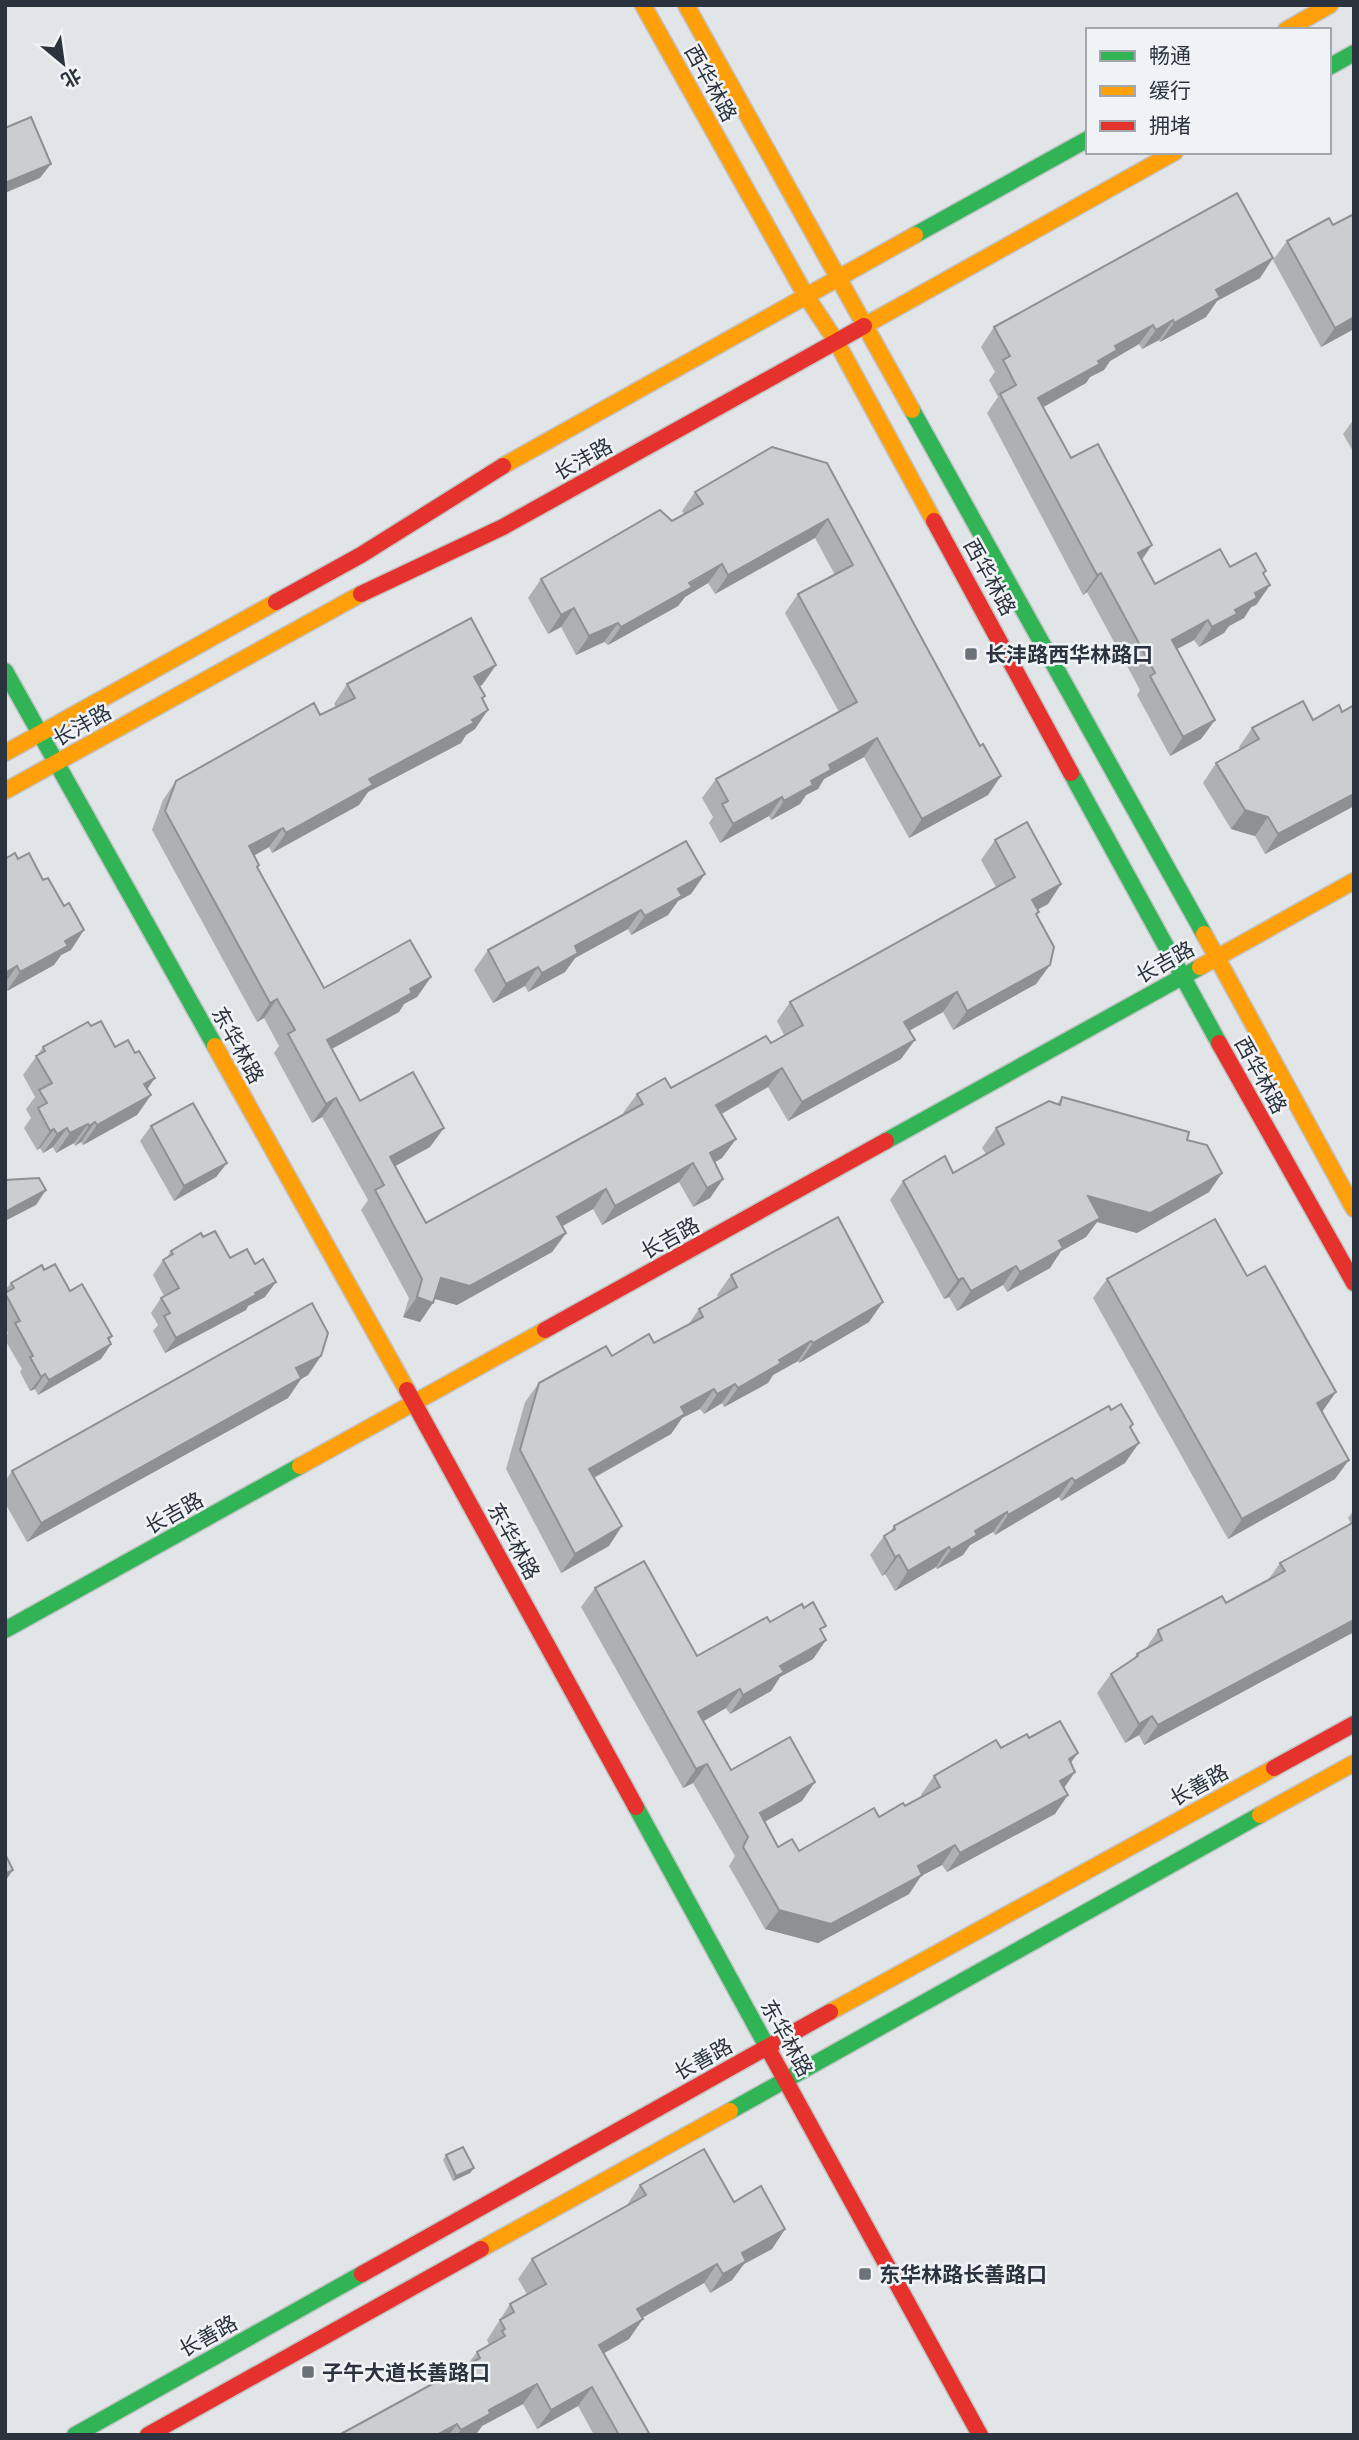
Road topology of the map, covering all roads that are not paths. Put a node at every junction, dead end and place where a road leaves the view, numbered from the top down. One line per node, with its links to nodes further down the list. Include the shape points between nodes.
1 (643, 5): 10 (street, 西华林路)
2 (686, 5): 9 (street, 西华林路)
3 (1330, 5): 4 (street)
4 (1290, 28)
5 (1354, 53): 6 (street)
6 (1331, 66)
7 (1086, 140): 9 (street, 长沣路)
8 (1171, 154): 11 (street, 长沣路)
9 (838, 277): 10 (street, 长沣路); 11 (street, 西华林路)
10 (806, 296): 12 (street, 西华林路); 14 (street, 长沣路, via 531,449 361,555)
11 (864, 325): 12 (street, 长沣路); 19 (street, 西华林路)
12 (836, 341): 16 (street, 长沣路, via 503,527 379,584); 20 (street, 西华林路)
13 (5, 671): 14 (street, 东华林路)
14 (40, 734): 15 (street, 长沣路); 16 (street, 东华林路)
15 (5, 753)
16 (56, 763): 17 (street, 长沣路); 23 (street, 东华林路)
17 (5, 791)
18 (1354, 881): 19 (street, 长吉路)
19 (1217, 957): 20 (street, 长吉路); 21 (street, 西华林路)
20 (1182, 977): 22 (street, 西华林路); 23 (street, 长吉路)
21 (1354, 1209)
22 (1354, 1283)
23 (415, 1404): 24 (street, 长吉路); 27 (street, 东华林路)
24 (5, 1630)
25 (1354, 1724): 27 (street, 长善路)
26 (1354, 1763): 28 (street)
27 (767, 2047): 28 (street, 东华林路); 29 (street, 长善路)
28 (785, 2079): 30 (street); 31 (street, 东华林路)
29 (75, 2435)
30 (148, 2435)
31 (980, 2435)

